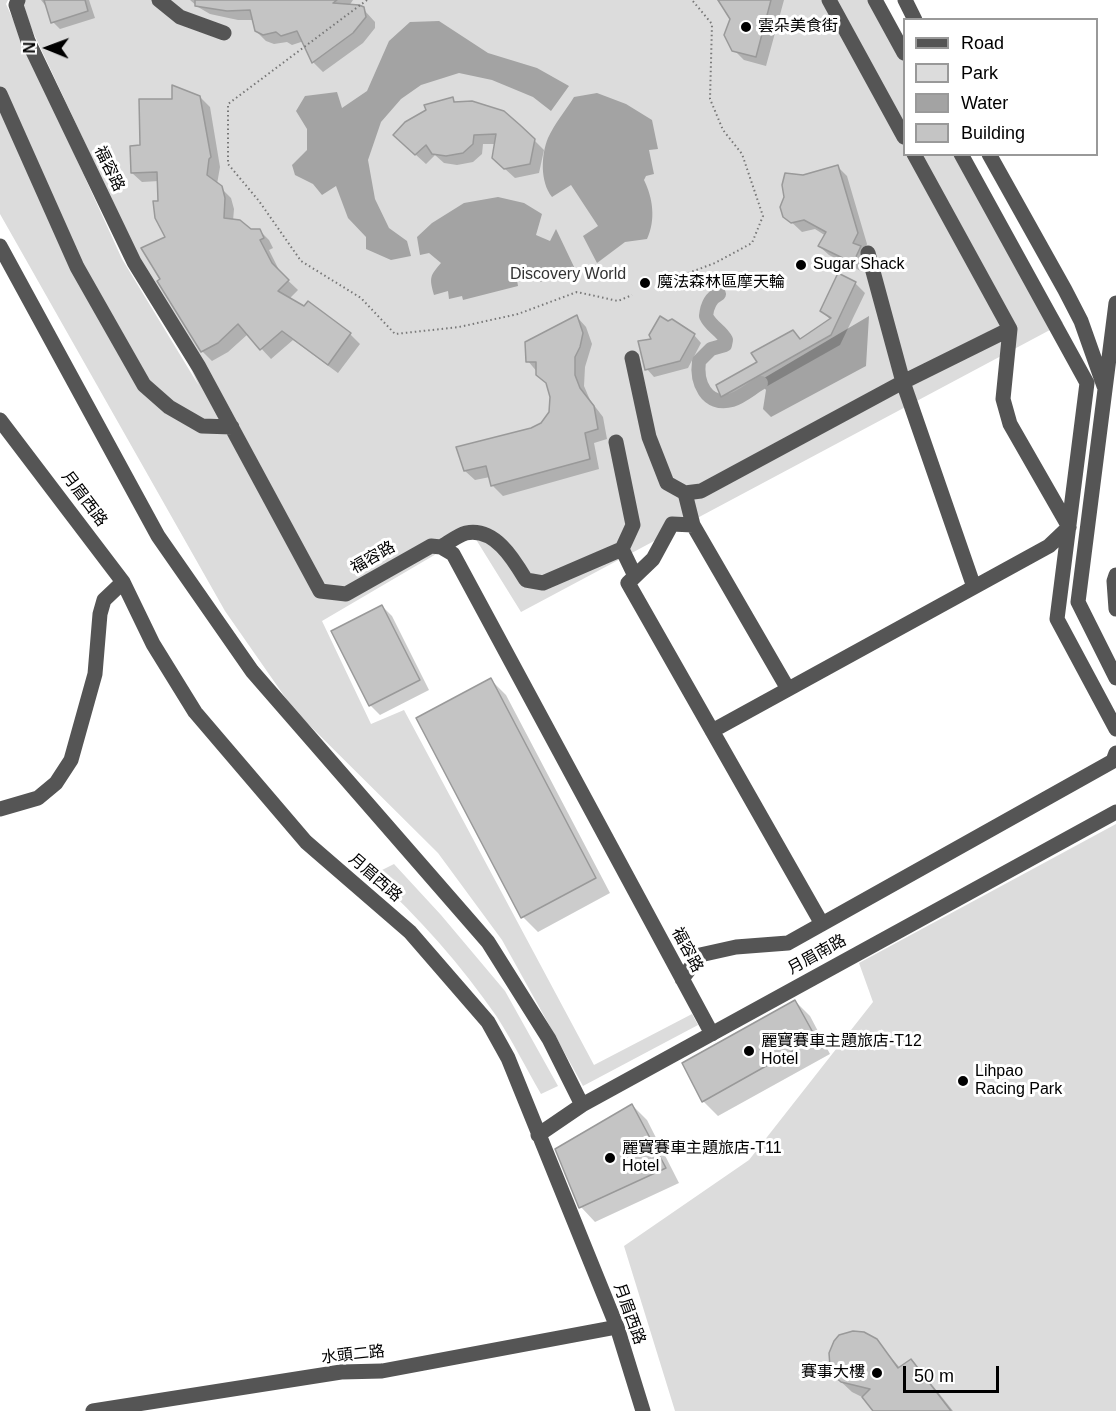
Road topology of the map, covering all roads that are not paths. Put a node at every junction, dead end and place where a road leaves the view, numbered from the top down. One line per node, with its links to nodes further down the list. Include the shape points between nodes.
1 (18, 0): 22 (street, 福容路, via 28,41 134,262)
2 (159, 0): 7 (street, via 180,17)
3 (829, 0): 10 (street)
4 (875, 0): 8 (street)
5 (905, 0): 6 (street)
6 (914, 18)
7 (224, 33)
8 (903, 51)
9 (0, 94): 22 (street, via 77,267 144,385 169,407 202,426)
10 (903, 135)
11 (915, 156): 17 (street)
12 (962, 156): 26 (street, via 1087,383)
13 (990, 156): 20 (street, via 1081,321)
14 (0, 246): 44 (street, via 158,536 252,671 488,942 549,1039)
15 (868, 254): 19 (street)
16 (1116, 303): 20 (street)
17 (1010, 328): 19 (street); 26 (street, via 1003,399 1010,424)
18 (632, 358): 24 (street, via 649,437 667,483)
19 (903, 382): 24 (street, via 701,491); 32 (street)
20 (1106, 389): 34 (street, via 1078,602)
21 (0, 420): 31 (street, 月眉西路)
22 (232, 427): 27 (street, 福容路, via 320,591 346,594 431,546)
23 (616, 442): 28 (street, via 633,525)
24 (685, 493): 25 (street)
25 (693, 525): 30 (street, via 672,524 653,559); 35 (street)
26 (1069, 527): 32 (street, via 1049,546); 36 (street, via 1057,619)
27 (441, 547): 28 (street, via 466,533 489,535 512,556 526,580 543,583); 42 (street, 福容路, via 453,554)
28 (622, 549): 30 (street)
29 (1116, 575): 33 (street)
30 (635, 576): 37 (street, via 628,583)
31 (123, 582): 39 (street, via 104,600 95,674 71,760 56,783 38,798); 45 (street, 月眉西路, via 153,644 195,712 306,842 410,932 488,1022 508,1058)
32 (974, 587): 35 (street)
33 (1116, 609)
34 (1116, 678)
35 (788, 689): 37 (street)
36 (1116, 729)
37 (712, 731): 41 (street)
38 (1116, 753): 41 (street, via 1113,761)
39 (0, 808)
40 (1116, 812): 43 (street, 月眉南路)
41 (822, 924): 42 (street, via 788,943 736,947 700,955)
42 (682, 979): 43 (street, 福容路)
43 (712, 1034): 44 (street, 月眉南路)
44 (582, 1105): 45 (street, 月眉南路)
45 (538, 1136): 46 (street, 月眉西路)
46 (616, 1327): 47 (street, 水頭二路, via 382,1371 341,1372); 48 (street, 月眉西路)
47 (93, 1411)
48 (643, 1411)

